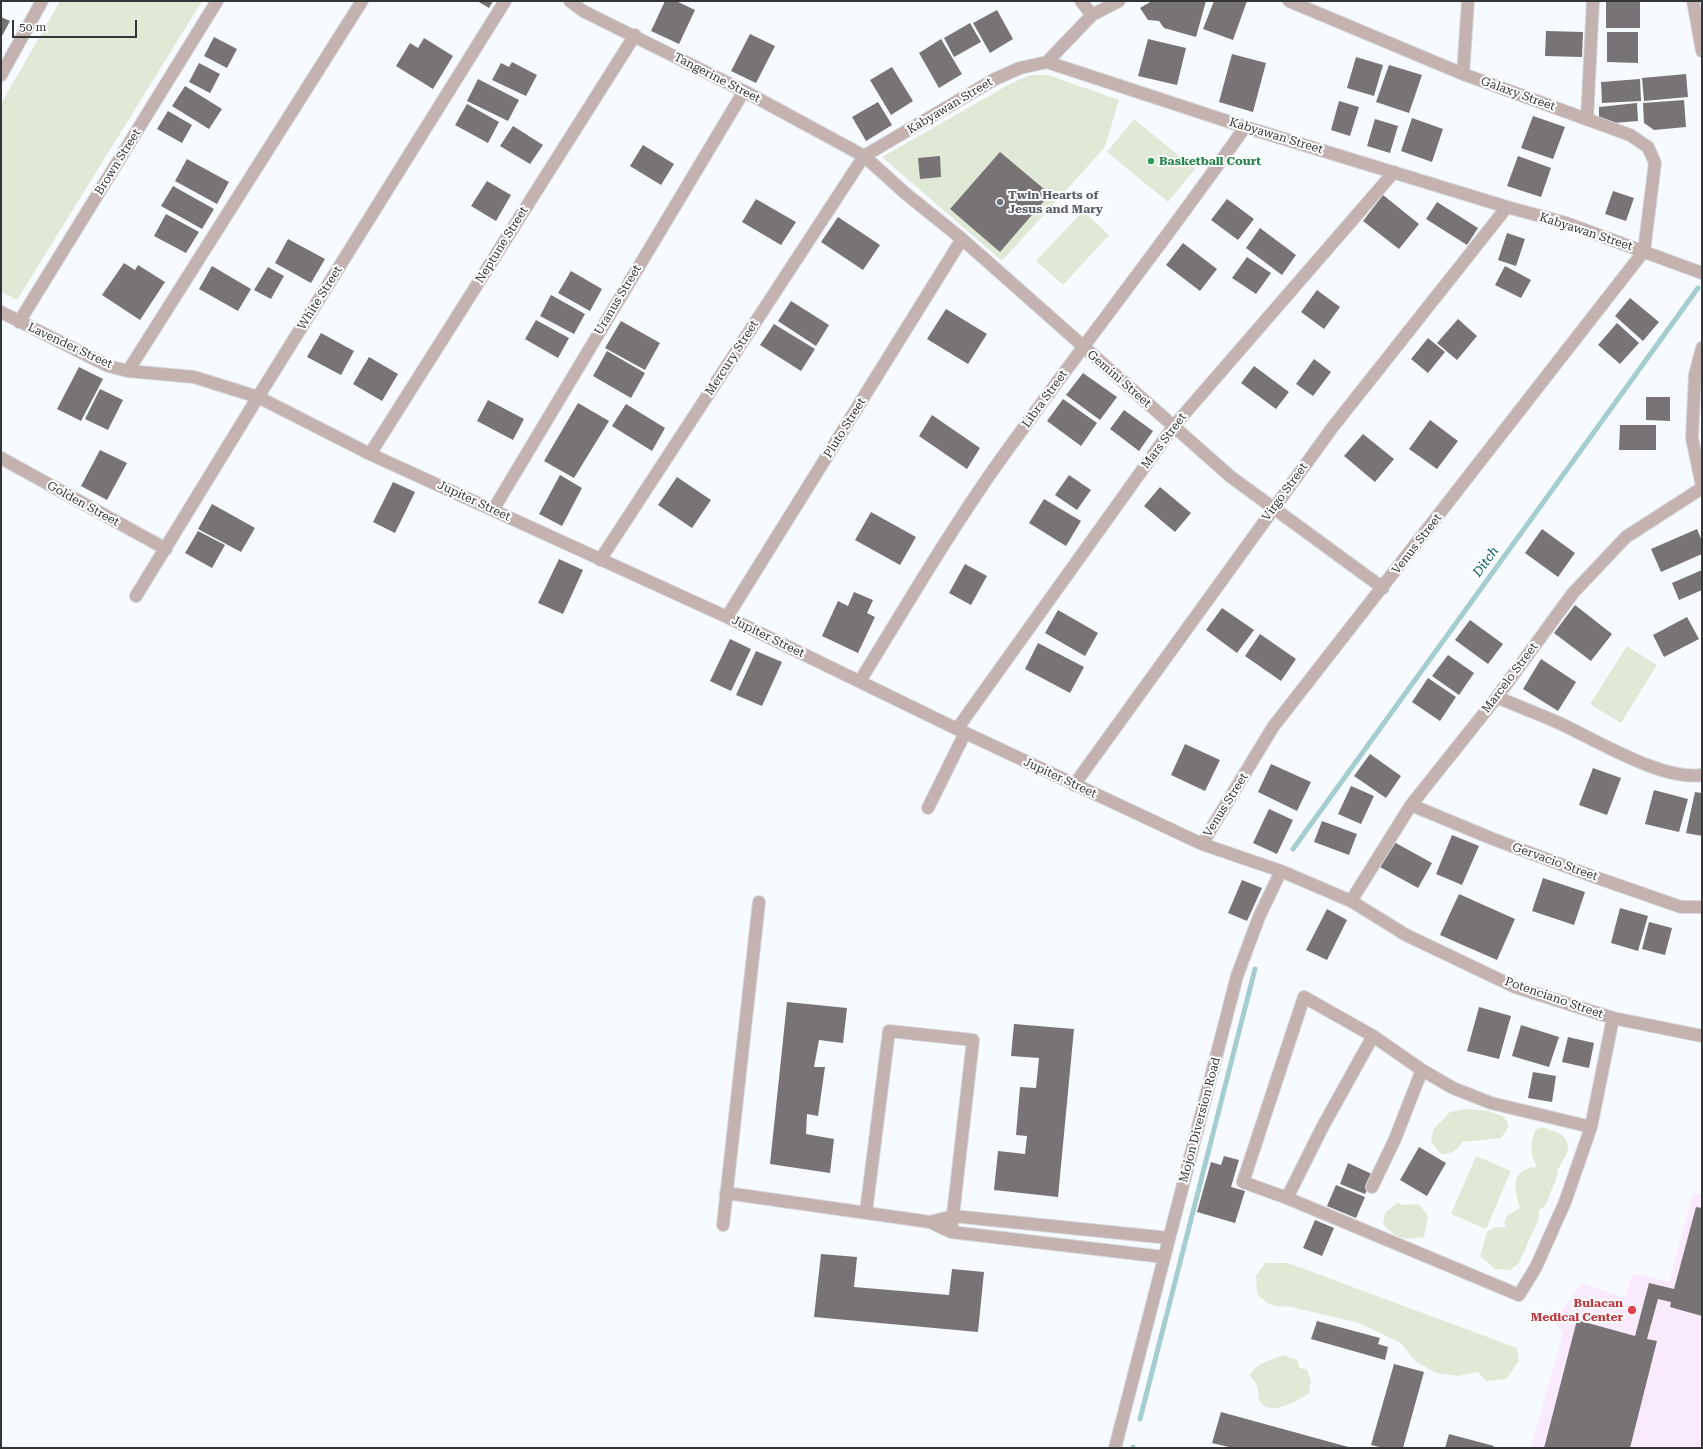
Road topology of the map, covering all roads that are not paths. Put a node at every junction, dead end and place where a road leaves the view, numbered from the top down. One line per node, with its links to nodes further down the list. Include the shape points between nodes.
1 (42, 1): 17 (street)
2 (217, 1): 28 (street, Brown Street)
3 (362, 1): 31 (street)
4 (506, 1): 32 (street, White Street)
5 (570, 1): 13 (street, Tangerine Street, via 583,11)
6 (1081, 1): 12 (street)
7 (1118, 1): 12 (street)
8 (1289, 1): 16 (street, Galaxy Street)
9 (1468, 1): 16 (street)
10 (1594, 1): 19 (street)
11 (1694, 1): 14 (street)
12 (1092, 15): 15 (street)
13 (635, 35): 18 (street, Tangerine Street); 34 (street, Neptune Street)
14 (1702, 51)
15 (1047, 62): 20 (street, Kabyawan Street); 21 (street, Kabyawan Street, via 1020,68 995,79)
16 (1464, 74): 19 (street, Galaxy Street)
17 (1, 76)
18 (744, 91): 21 (street, Tangerine Street); 38 (street, Uranus Street)
19 (1587, 119): 25 (street, Galaxy Street, via 1630,135 1648,147 1655,162)
20 (1245, 127): 22 (street, Kabyawan Street); 29 (street, Libra Street)
21 (864, 156): 24 (street, Gemini Street); 40 (street, Mercury Street)
22 (1394, 172): 23 (street, Kabyawan Street); 33 (street, Mars Street)
23 (1507, 207): 25 (street, Kabyawan Street, via 1566,223); 37 (street, Virgo Street, via 1332,428)
24 (962, 239): 29 (street, Gemini Street); 43 (street, Pluto Street)
25 (1644, 251): 26 (street, Kabyawan Street); 41 (street, Venus Street)
26 (1702, 273)
27 (1, 312): 28 (street, Lavender Street)
28 (19, 322): 31 (street, Lavender Street, via 108,366)
29 (1083, 347): 33 (street, Gemini Street); 44 (street, Libra Street, via 926,571)
30 (1702, 348): 36 (street, via 1695,375 1692,438)
31 (128, 371): 32 (street, Lavender Street, via 194,377)
32 (258, 397): 34 (street, Jupiter Street); 39 (street, White Street)
33 (1173, 427): 37 (street, Gemini Street, via 1231,477); 46 (street, Mars Street)
34 (370, 454): 38 (street, Jupiter Street)
35 (1, 458): 39 (street, Golden Street)
36 (1702, 487): 45 (street, Marcelo Street, via 1626,537 1573,593)
37 (1273, 508): 41 (street, Gemini Street); 48 (street, Virgo Street)
38 (493, 510): 40 (street, Jupiter Street)
39 (166, 549): 42 (street, White Street)
40 (600, 560): 43 (street, Jupiter Street)
41 (1383, 588): 51 (street, Venus Street, via 1273,727)
42 (136, 596)
43 (727, 617): 44 (street, Jupiter Street)
44 (860, 681): 46 (street, Jupiter Street)
45 (1497, 697): 47 (street, via 1561,724 1594,742 1670,773); 49 (street, Marcelo Street)
46 (961, 731): 48 (street, Jupiter Street); 50 (street, Mars Street)
47 (1702, 775)
48 (1074, 785): 51 (street, Jupiter Street)
49 (1411, 805): 53 (street, Marcelo Street); 55 (street, Gervacio Street, via 1589,875 1681,907)
50 (928, 808)
51 (1202, 844): 52 (street, Jupiter Street)
52 (1281, 871): 53 (street); 69 (street, Mojon Diversion Road, via 1259,917 1237,976)
53 (1351, 901): 56 (street, Potenciano Street, via 1406,935 1515,987)
54 (759, 902): 62 (street)
55 (1702, 907)
56 (1613, 1018): 58 (street, Potenciano Street); 60 (street)
57 (1374, 1036): 59 (street); 63 (street); 63 (street, via 1304,998 1243,1182)
58 (1702, 1036)
59 (1422, 1070): 60 (street, via 1453,1088 1491,1103); 61 (street, via 1395,1139)
60 (1591, 1127): 63 (street, via 1565,1202 1536,1267 1519,1295)
61 (1372, 1187)
62 (726, 1193): 64 (street); 67 (street)
63 (1286, 1198)
64 (866, 1212): 65 (street, via 889,1031 973,1040); 66 (street)
65 (953, 1216): 66 (street); 68 (street); 69 (street)
66 (930, 1222): 68 (street)
67 (723, 1225)
68 (951, 1232): 70 (street)
69 (1169, 1238): 70 (street, Mojon Diversion Road)
70 (1164, 1257): 71 (street, Mojon Diversion Road)
71 (1115, 1448)

